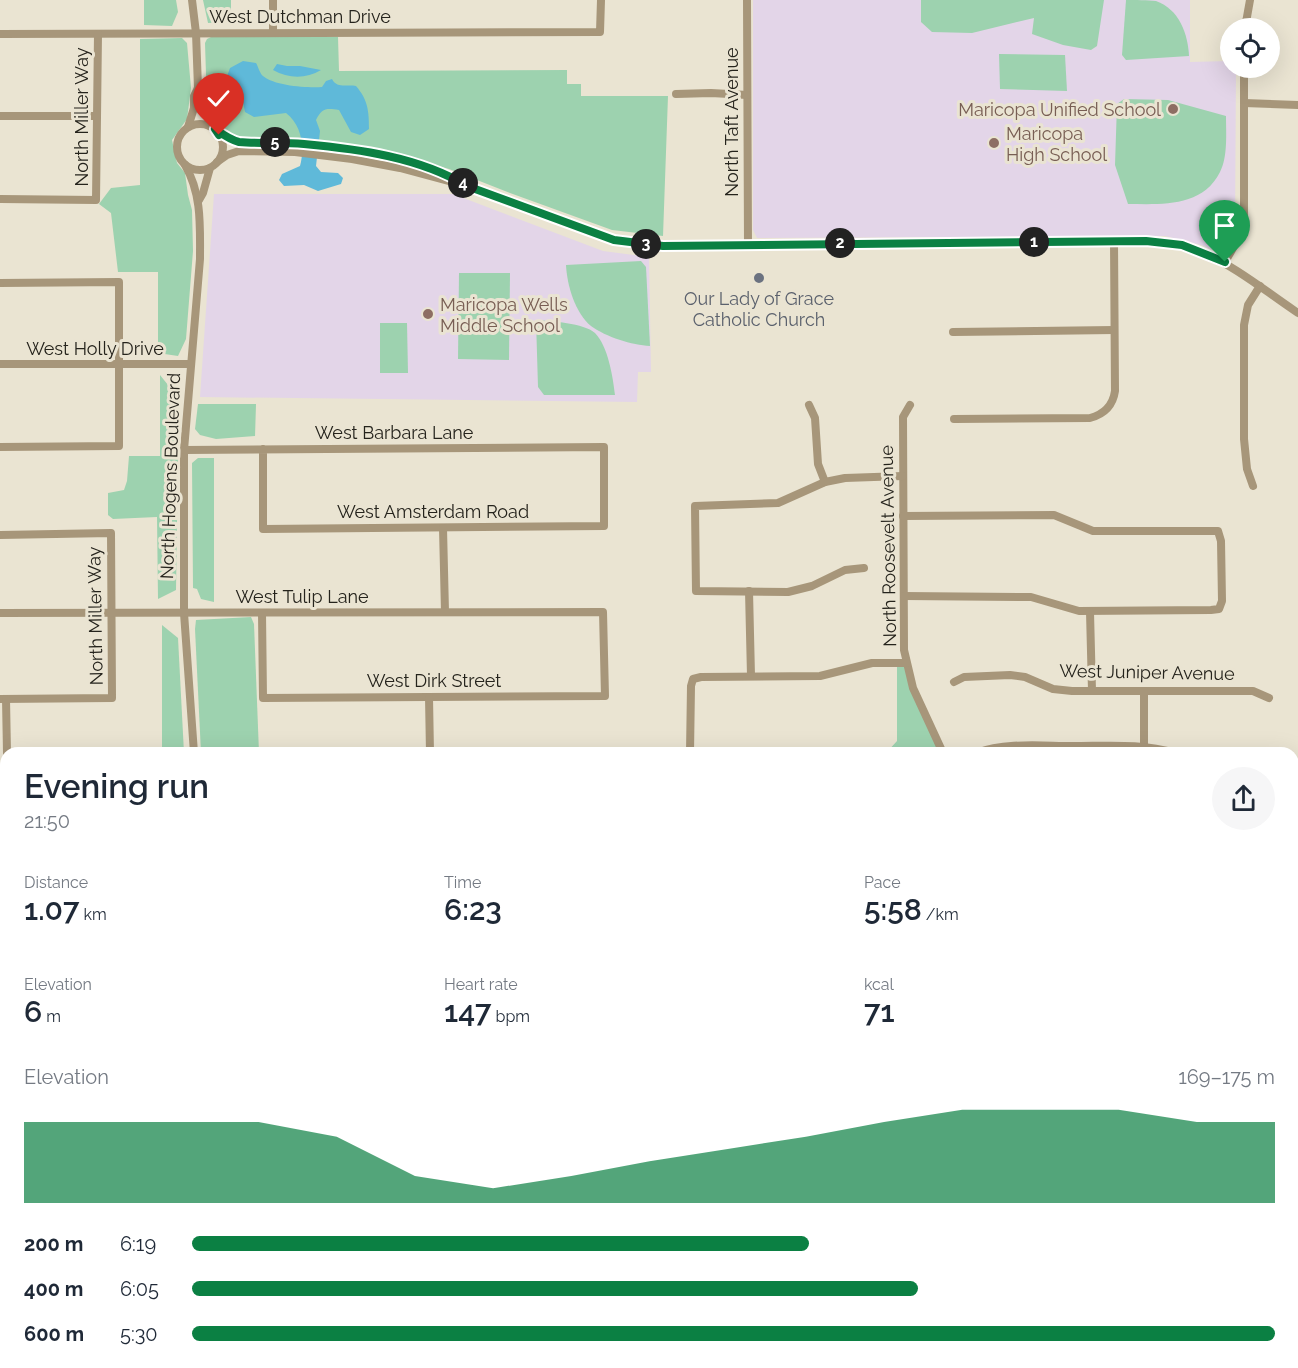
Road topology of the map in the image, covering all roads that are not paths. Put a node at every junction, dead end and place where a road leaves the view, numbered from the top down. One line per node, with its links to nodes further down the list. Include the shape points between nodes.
1 (192, 0): 7 (street)
2 (273, 0): 8 (street)
3 (601, 0): 8 (street, West Dutchman Drive, via 600,32)
4 (747, 0): 14 (street, North Taft Avenue)
5 (1250, 0): 6 (street)
6 (1247, 18)
7 (196, 33): 8 (street, West Dutchman Drive); 10 (street, West Dutchman Drive); 12 (street)
8 (273, 33)
9 (0, 34): 10 (street, West Dutchman Drive)
10 (98, 34): 18 (street, North Miller Way)
11 (1244, 78): 15 (street)
12 (198, 88): 19 (street); 20 (street)
13 (676, 94): 14 (street)
14 (747, 95): 27 (street, North Taft Avenue)
15 (1244, 103): 16 (street); 28 (street, via 1244,214 1237,240)
16 (1298, 105)
17 (0, 116): 18 (street)
18 (97, 116): 24 (street, North Miller Way, via 96,200)
19 (188, 127): 20 (street, via 195,124); 22 (street, via 177,145)
20 (212, 128): 21 (street, via 238,142); 23 (street, via 223,149)
21 (296, 148): 23 (street, via 239,151); 27 (street, via 326,150 467,186 614,240 663,246)
22 (185, 165): 23 (street, via 197,170); 25 (street, North Hogens Boulevard)
23 (214, 165): 25 (street, North Hogens Boulevard)
24 (0, 199)
25 (199, 200): 36 (street, North Hogens Boulevard, via 200,259)
26 (1114, 241): 27 (street); 28 (street, via 1170,242); 32 (street)
27 (748, 244)
28 (1225, 262): 30 (street)
29 (0, 283): 35 (street, via 119,282)
30 (1260, 286): 31 (street); 45 (street, via 1248,305 1244,325 1243,429)
31 (1298, 313)
32 (1114, 330): 33 (street); 39 (street, via 1115,391 1113,401 1101,414 1090,418)
33 (953, 332)
34 (0, 364): 35 (street, West Holly Drive)
35 (119, 364): 36 (street, West Holly Drive); 40 (street, via 119,446)
36 (190, 364): 42 (street, North Hogens Boulevard)
37 (809, 405): 44 (street, via 815,418 818,464)
38 (910, 405): 43 (street, North Roosevelt Avenue, via 903,417)
39 (954, 419)
40 (0, 447)
41 (263, 449): 42 (street, West Barbara Lane); 47 (street, West Barbara Lane, via 604,447); 48 (street, West Amsterdam Road, via 262,529)
42 (184, 450): 56 (street, North Hogens Boulevard)
43 (903, 476): 44 (street); 46 (street, North Roosevelt Avenue)
44 (825, 482): 51 (street, via 778,503 695,506 696,591)
45 (1253, 486)
46 (903, 516): 52 (street, North Roosevelt Avenue); 54 (street, via 1054,515 1093,531 1218,531 1222,601 1219,609)
47 (604, 526): 48 (street, West Amsterdam Road)
48 (443, 528): 53 (street)
49 (0, 535): 55 (street, North Miller Way, via 111,533)
50 (864, 568): 51 (street, via 845,570 812,586 788,591)
51 (749, 591): 60 (street)
52 (904, 596): 54 (street, via 1031,597); 59 (street, North Roosevelt Avenue)
53 (445, 612): 57 (street, West Tulip Lane); 64 (street, West Tulip Lane, via 603,612)
54 (1090, 612): 62 (street)
55 (112, 613): 56 (street, West Tulip Lane); 58 (street, West Tulip Lane); 67 (street, North Miller Way, via 112,699)
56 (184, 613): 57 (street, West Tulip Lane); 70 (street, North Hogens Boulevard)
57 (262, 613): 65 (street, West Dirk Street, via 262,698)
58 (0, 614)
59 (906, 663): 60 (street, via 872,663 820,676); 73 (street, North Roosevelt Avenue, via 913,688)
60 (751, 676): 72 (street, via 693,680)
61 (954, 682): 62 (street, West Juniper Avenue, via 964,676 1010,675 1053,689)
62 (1092, 691): 63 (street, West Juniper Avenue)
63 (1144, 691): 66 (street, West Juniper Avenue, via 1253,691); 68 (street)
64 (605, 696): 65 (street, West Dirk Street)
65 (429, 697): 71 (street)
66 (1269, 698)
67 (3, 699): 69 (street)
68 (1144, 746): 74 (street); 75 (street)
69 (7, 747)
70 (194, 747)
71 (430, 747)
72 (690, 747)
73 (941, 747)
74 (1001, 747)
75 (1148, 747)

